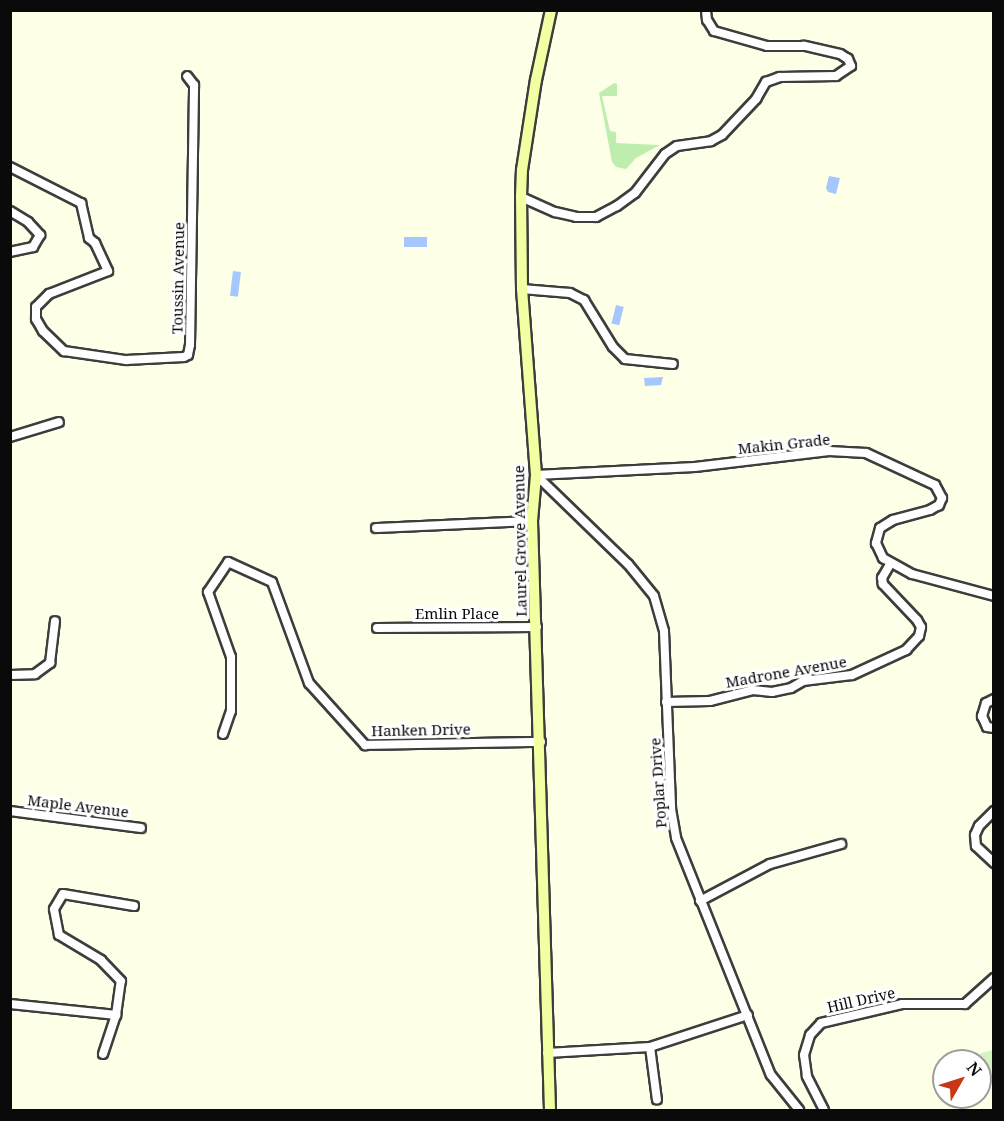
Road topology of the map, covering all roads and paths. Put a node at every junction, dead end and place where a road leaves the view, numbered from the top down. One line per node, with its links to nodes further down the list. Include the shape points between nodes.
1 (551, 10): 5 (street, Laurel Grove Avenue, via 536,82)
2 (706, 10): 5 (street, via 714,31 767,46 804,46 840,54 851,66 836,76 780,77 766,82 756,99 722,135 711,141 677,146 665,154 635,193 596,217 555,212)
3 (187, 76): 4 (street, Toussin Avenue, via 194,85 190,345 184,357 126,360 64,351 43,331 36,319 36,307 49,294 108,271 89,238 81,203)
4 (10, 167)
5 (521, 197): 8 (street, Laurel Grove Avenue)
6 (10, 211): 7 (street, via 28,222 40,236 33,248)
7 (10, 252)
8 (522, 289): 9 (street, via 570,293 584,300 613,347 625,359); 12 (street, Laurel Grove Avenue)
9 (673, 364)
10 (59, 422): 11 (street)
11 (10, 437)
12 (536, 475): 13 (street, Laurel Grove Avenue); 15 (street, Makin Grade, via 695,467 829,451 866,453 935,485 942,498 930,510 893,520 880,528 876,535 878,551); 22 (street, Poplar Drive, via 628,564 654,596 664,631)
13 (532, 521): 14 (street); 18 (street, Laurel Grove Avenue)
14 (376, 528)
15 (890, 564): 16 (street); 22 (street, Madrone Avenue, via 883,584 921,627 919,636 906,650 852,675 802,681 791,688 753,690 710,701)
16 (993, 596)
17 (55, 621): 20 (street, via 50,663 35,674)
18 (537, 627): 19 (street, Emlin Place); 25 (street, Laurel Grove Avenue)
19 (377, 628)
20 (10, 675)
21 (993, 699): 23 (street, via 986,703 982,716 987,727)
22 (666, 702): 31 (street, Poplar Drive, via 673,826)
23 (993, 728)
24 (223, 734): 25 (street, Hanken Drive, via 231,711 231,657 208,592 228,562 272,582 309,683 365,745)
25 (541, 742): 38 (street, Laurel Grove Avenue)
26 (993, 810): 30 (street, via 975,835 976,846)
27 (10, 811): 28 (street, Maple Avenue)
28 (141, 828)
29 (841, 844): 31 (street, via 770,864)
30 (993, 863)
31 (700, 901): 35 (street, Poplar Drive)
32 (134, 906): 36 (street, via 63,894 54,909 59,934 102,960 121,981)
33 (993, 978): 43 (street, Hill Drive, via 966,1004 902,1004 822,1023 810,1035 804,1055 807,1076)
34 (10, 1004): 36 (street)
35 (748, 1014): 37 (street); 42 (street, Poplar Drive, via 771,1075)
36 (116, 1015): 39 (street)
37 (650, 1047): 38 (street); 40 (street)
38 (547, 1053): 41 (street, Laurel Grove Avenue)
39 (103, 1054)
40 (657, 1100)
41 (550, 1110)
42 (799, 1110)
43 (824, 1110)

